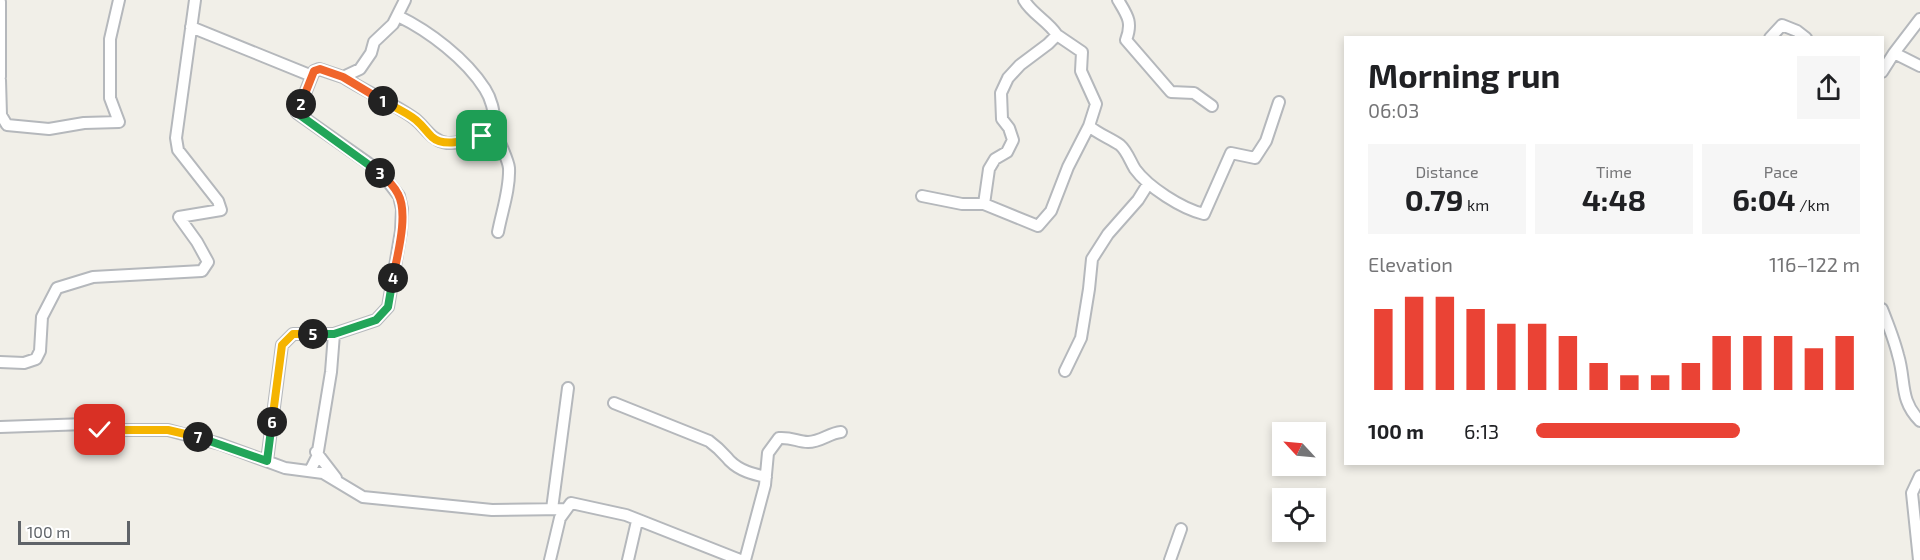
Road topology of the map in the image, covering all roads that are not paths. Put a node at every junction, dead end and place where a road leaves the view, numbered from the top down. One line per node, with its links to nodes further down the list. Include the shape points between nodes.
1 (119, 0): 18 (street, via 110,39 110,98 119,122 50,129 7,125 1,115)
2 (195, 0): 9 (street)
3 (405, 0): 7 (street)
4 (1024, 0): 10 (street)
5 (1118, 0): 20 (street, via 1131,28 1126,40 1165,86 1171,92 1194,93)
6 (0, 2): 18 (street)
7 (398, 16): 17 (street, via 374,42 360,69); 22 (street, via 425,31 460,60 485,89)
8 (1920, 19): 13 (street)
9 (191, 27): 16 (street); 29 (street, via 176,138 178,150 221,210 179,217 208,262 202,271 93,277 57,288 42,316 36,359)
10 (1057, 35): 21 (street, via 1082,52 1081,71 1096,104); 25 (street, via 1020,65 1000,93 1002,119 1013,140 1007,152 995,159 989,169)
11 (1772, 36): 12 (street, via 1782,25)
12 (1803, 36)
13 (1894, 52): 14 (street); 15 (street)
14 (1920, 66)
15 (1884, 69)
16 (312, 76): 17 (street, via 320,69); 28 (street, via 297,113 383,175 399,196 402,209 388,307 376,320)
17 (343, 77): 22 (street, via 413,118 433,138 447,143)
18 (0, 79)
19 (1279, 102): 23 (street, via 1266,141 1255,158 1231,153 1204,214)
20 (1212, 106)
21 (1089, 126): 23 (street, via 1121,146); 25 (street, via 1051,212 1038,226)
22 (497, 133): 26 (street, via 509,166)
23 (1148, 184): 30 (street, via 1092,259 1081,338)
24 (922, 196): 25 (street)
25 (984, 204)
26 (498, 232)
27 (1884, 315): 33 (street, via 1899,357 1904,395)
28 (334, 334): 36 (street); 37 (street, via 293,334 282,345)
29 (0, 362)
30 (1065, 371)
31 (568, 388): 42 (street)
32 (614, 403): 40 (street, via 709,441 747,473)
33 (1920, 421)
34 (0, 427): 37 (street, via 86,424 100,430 168,430)
35 (841, 432): 40 (street, via 806,442 779,438 768,453)
36 (316, 452): 38 (street); 41 (street)
37 (267, 461): 38 (street)
38 (309, 471): 41 (street, via 323,473)
39 (1920, 476): 51 (street, via 1912,493)
40 (766, 477): 49 (street)
41 (341, 484): 42 (street, via 363,497 492,510)
42 (552, 509): 43 (street)
43 (565, 509): 44 (street, via 571,503 580,504); 46 (street)
44 (637, 521): 47 (street); 48 (street)
45 (1181, 529): 50 (street)
46 (550, 560)
47 (628, 560)
48 (740, 560)
49 (745, 560)
50 (1170, 560)
51 (1919, 560)

